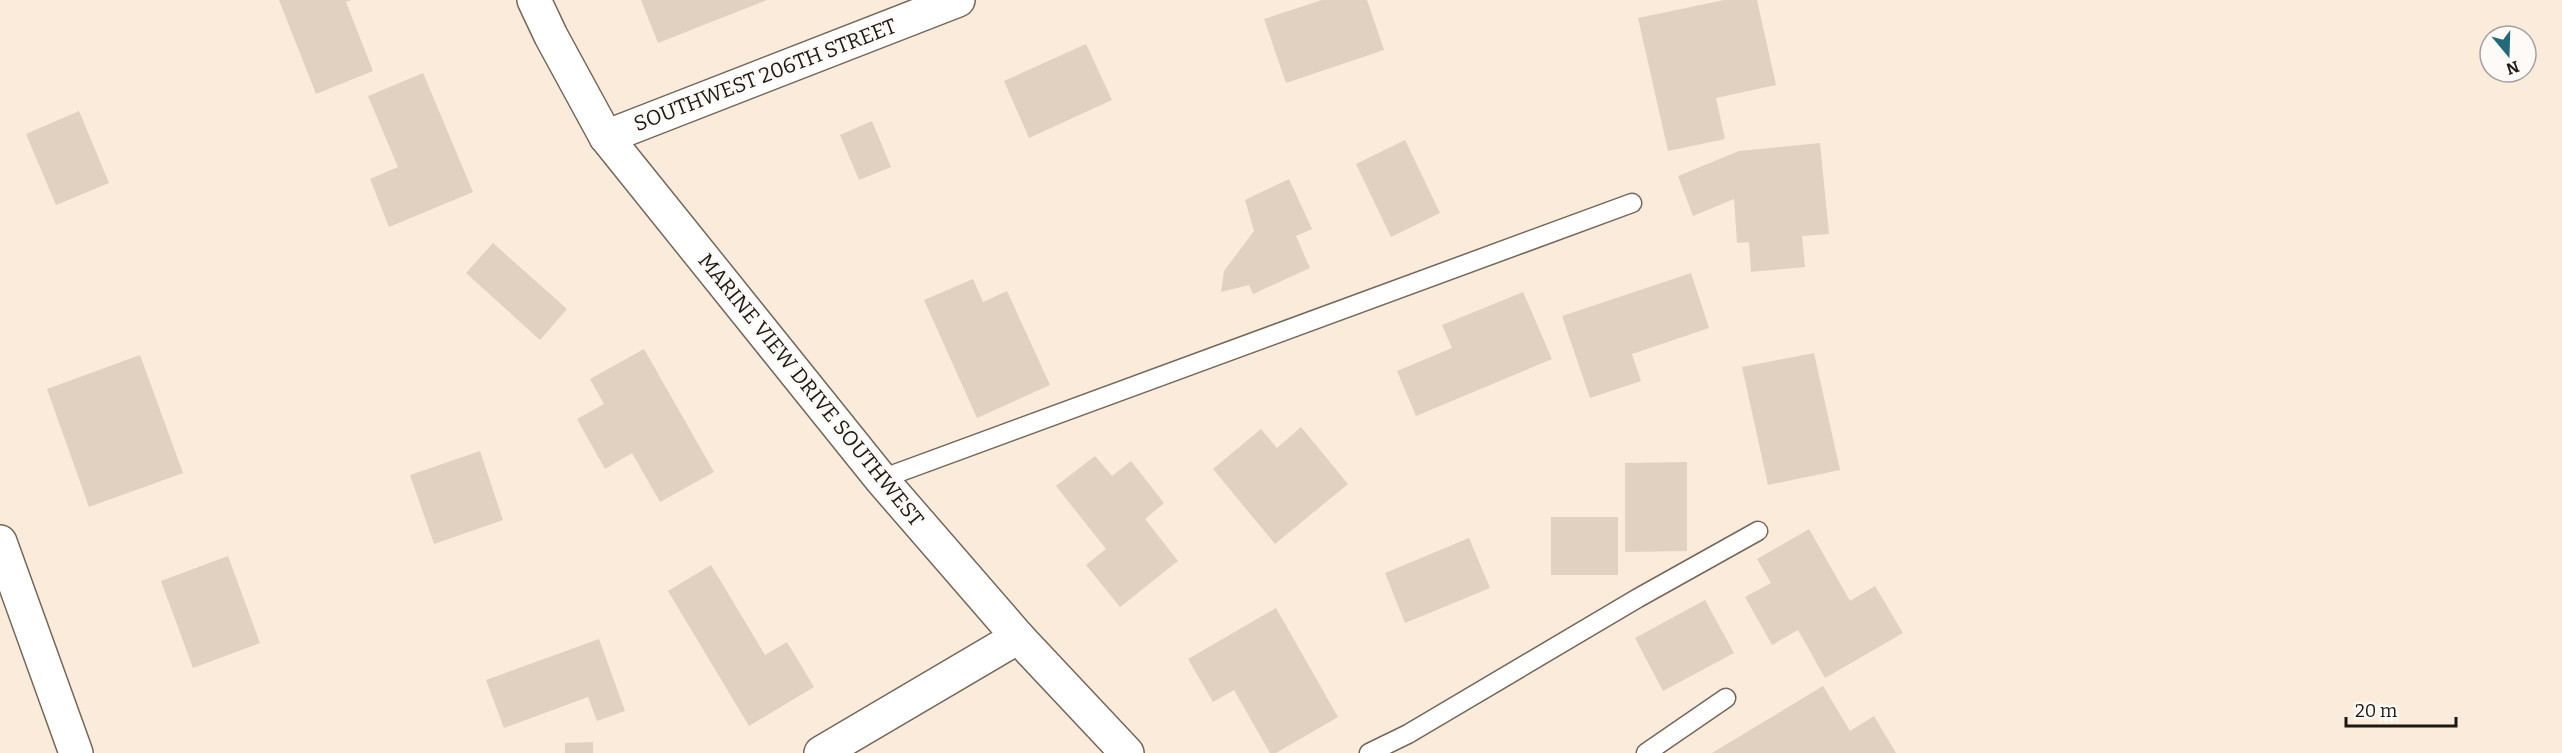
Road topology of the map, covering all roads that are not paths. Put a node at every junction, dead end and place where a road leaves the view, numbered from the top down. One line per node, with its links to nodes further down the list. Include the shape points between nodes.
1 (534, 0): 3 (street, MARINE VIEW DRIVE SOUTHWEST)
2 (958, 0): 3 (street, SOUTHWEST 206TH STREET)
3 (606, 137): 5 (street, MARINE VIEW DRIVE SOUTHWEST)
4 (1632, 203): 5 (lane)
5 (881, 479): 8 (street, MARINE VIEW DRIVE SOUTHWEST)
6 (1758, 531): 13 (lane)
7 (0, 542): 10 (street)
8 (1018, 637): 11 (street); 12 (street, MARINE VIEW DRIVE SOUTHWEST)
9 (1726, 698): 14 (lane)
10 (75, 753)
11 (821, 753)
12 (1127, 753)
13 (1369, 753)
14 (1646, 753)

